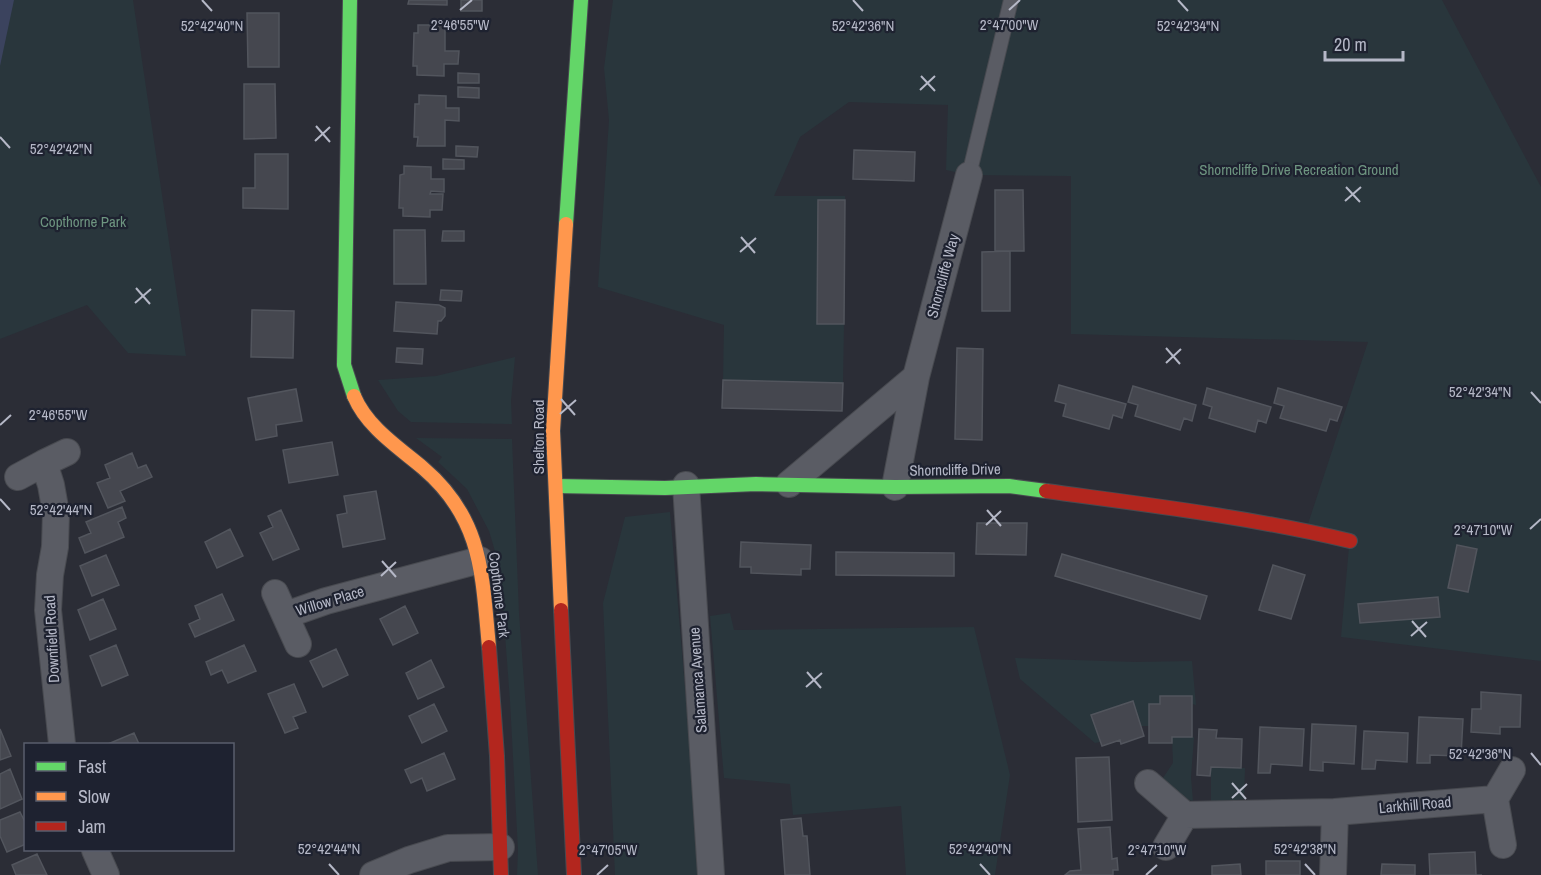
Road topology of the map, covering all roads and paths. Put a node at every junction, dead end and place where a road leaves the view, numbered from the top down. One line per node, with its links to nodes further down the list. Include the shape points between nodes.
1 (350, 0): 14 (street, Copthorne Park, via 344,364 363,414 398,449 442,483 460,508)
2 (581, 0): 11 (street, Shelton Road, via 553,431)
3 (1011, 0): 4 (lane)
4 (969, 175): 5 (street, Shorncliffe Way)
5 (916, 377): 9 (street); 12 (street, Shorncliffe Way)
6 (67, 452): 7 (street)
7 (44, 464): 8 (street); 16 (street, Downfield Road, via 56,513 48,610)
8 (18, 477)
9 (789, 484): 10 (street, Shorncliffe Drive); 12 (street, Shorncliffe Drive)
10 (686, 485): 11 (street, Shorncliffe Drive); 30 (street, Salamanca Avenue)
11 (556, 486): 29 (street, Shelton Road)
12 (895, 487): 13 (street, Shorncliffe Drive, via 1009,486 1304,530)
13 (1350, 541)
14 (480, 560): 15 (street, Willow Place, via 326,601 280,604); 23 (street, Copthorne Park, via 493,695)
15 (298, 644)
16 (62, 743)
17 (1512, 770): 19 (street)
18 (1148, 783): 21 (street)
19 (1495, 799): 20 (street, Larkhill Road); 22 (street)
20 (1335, 812): 21 (street, Larkhill Road); 31 (street)
21 (1185, 814): 24 (street)
22 (1503, 845)
23 (501, 847): 27 (street, via 448,848); 28 (street, Copthorne Park)
24 (1166, 847)
25 (96, 851): 26 (street)
26 (106, 875)
27 (373, 875)
28 (501, 875)
29 (574, 875)
30 (711, 875)
31 (1333, 875)

